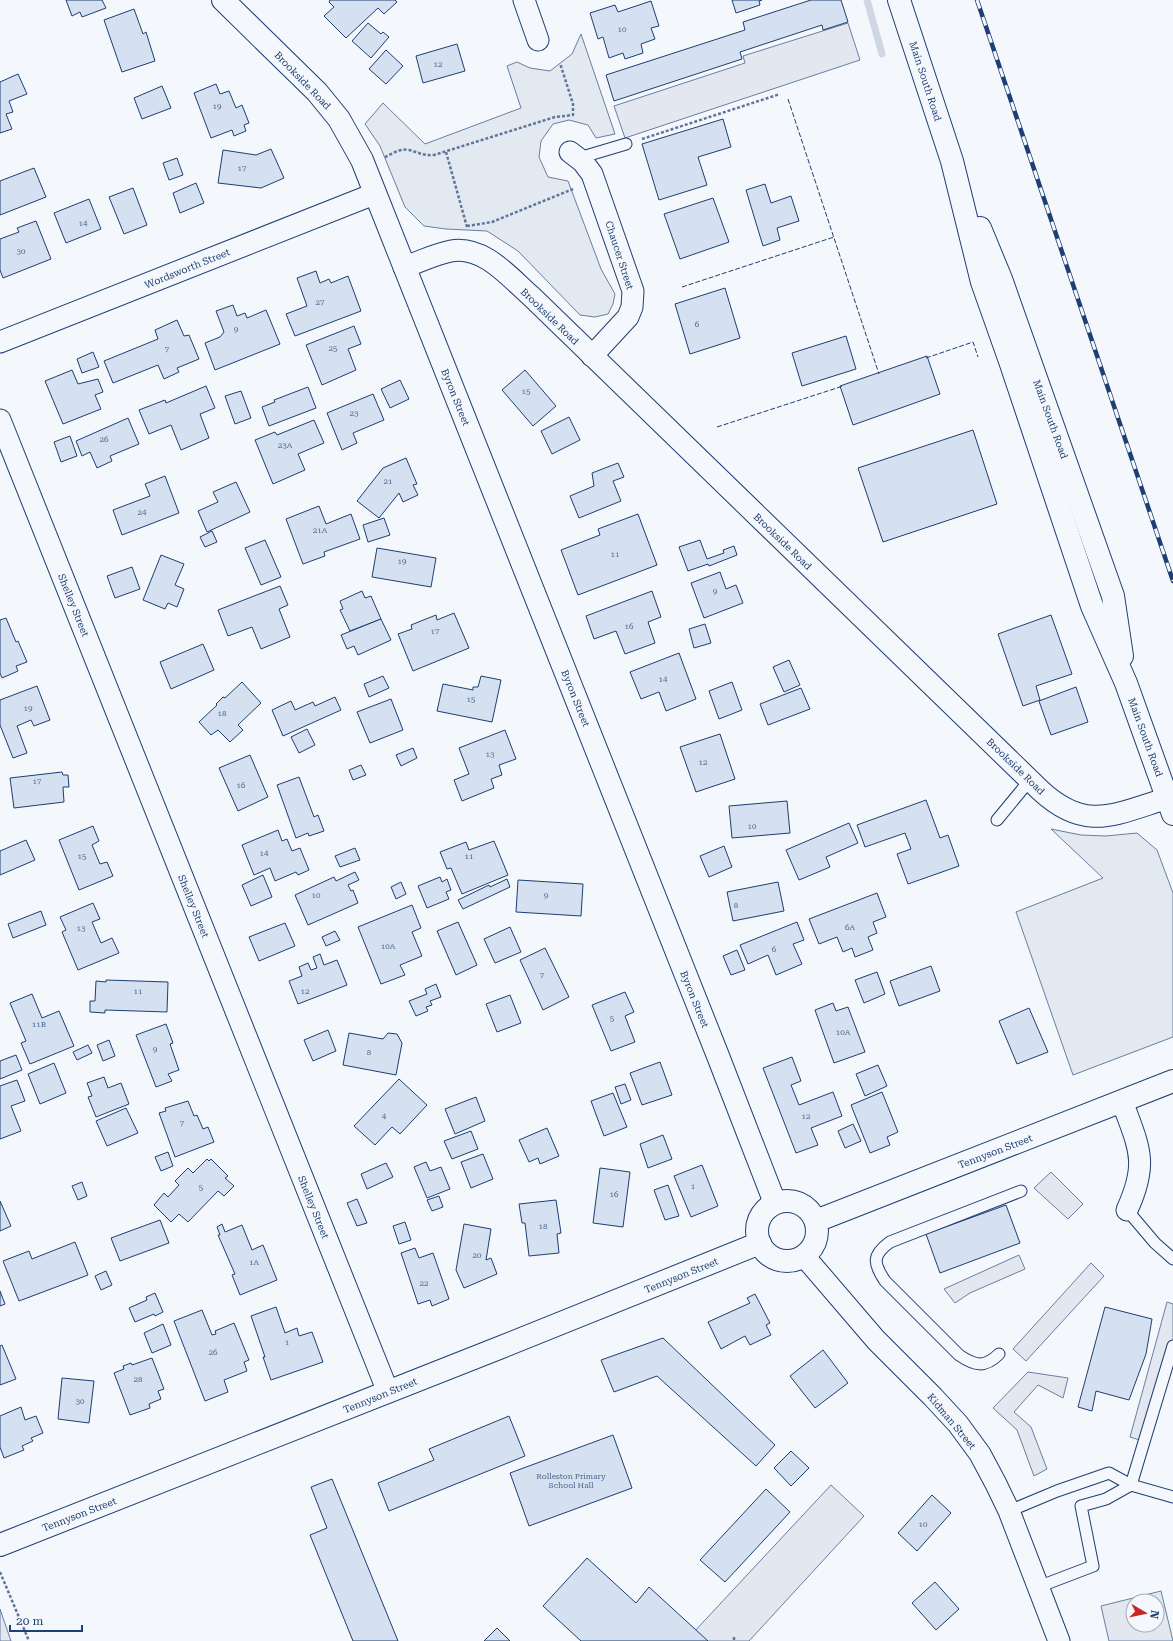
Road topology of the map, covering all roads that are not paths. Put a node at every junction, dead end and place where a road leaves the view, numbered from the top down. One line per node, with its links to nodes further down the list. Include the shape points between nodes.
1 (223, 0): 7 (main road, Brookside Road, via 305,79 330,107 362,160)
2 (524, 0): 4 (street)
3 (899, 0): 13 (main road, Main South Road, via 952,161 982,282 1092,606 1126,683)
4 (538, 40)
5 (626, 144): 6 (lane, via 607,151)
6 (575, 155): 10 (street, Chaucer Street, via 588,168 595,180 632,285 633,296 628,317)
7 (374, 194): 8 (main road, Byron Street); 9 (street, Wordsworth Street)
8 (404, 267): 10 (street, Brookside Road, via 452,251 467,252 485,258 532,298); 18 (main road, Byron Street)
9 (0, 342)
10 (592, 356): 12 (street, Brookside Road)
11 (0, 420): 26 (street, Shelley Street)
12 (1030, 780): 13 (street, Brookside Road, via 1061,807 1089,817); 14 (lane)
13 (1170, 806)
14 (997, 820)
15 (1173, 1081): 16 (main road, Tennyson Street)
16 (1122, 1101): 19 (street, via 1141,1159 1140,1175); 20 (main road, Tennyson Street)
17 (1021, 1192): 25 (lane, via 890,1242 880,1249 875,1260 885,1281 958,1355 976,1364 985,1364)
18 (775, 1203): 20 (main road, via 785,1200 804,1205); 21 (main road, via 767,1208 758,1224 757,1234)
19 (1127, 1210): 23 (lane, via 1155,1243)
20 (816, 1221): 22 (main road, via 816,1240)
21 (760, 1243): 22 (main road, via 774,1258 784,1261); 26 (main road, Tennyson Street)
22 (804, 1256): 29 (street, Kidman Street, via 876,1340 958,1424 980,1454)
23 (1173, 1259)
24 (1173, 1346): 27 (lane)
25 (999, 1354)
26 (388, 1392): 30 (main road, Tennyson Street)
27 (1131, 1485): 28 (lane); 29 (lane, via 1109,1473); 31 (lane, via 1106,1499 1081,1506 1093,1566)
28 (1173, 1496)
29 (1009, 1511): 31 (street, Kidman Street)
30 (0, 1545)
31 (1038, 1587): 32 (street, Kidman Street)
32 (1059, 1641)

